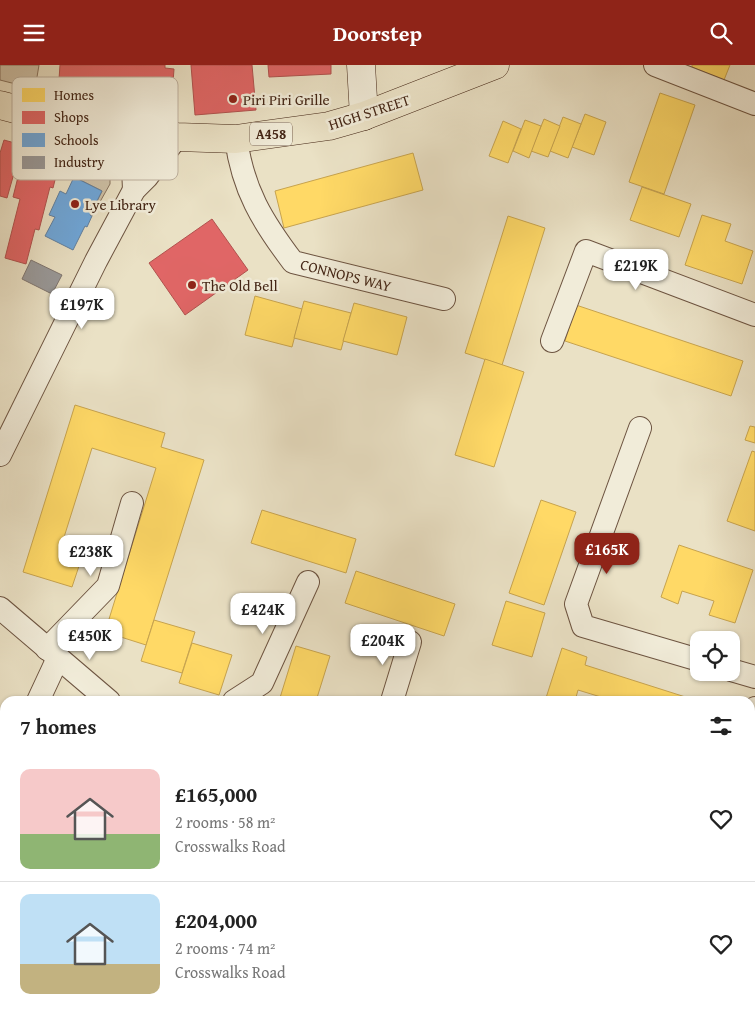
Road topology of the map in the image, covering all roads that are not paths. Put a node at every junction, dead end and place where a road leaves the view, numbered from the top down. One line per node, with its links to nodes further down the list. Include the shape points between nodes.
1 (361, 65): 5 (street)
2 (495, 65): 5 (highway, HIGH STREET / A458)
3 (655, 65): 4 (street)
4 (755, 103)
5 (364, 116): 7 (highway, HIGH STREET / A458, via 329,126)
6 (178, 137): 7 (highway, HIGH STREET / A458)
7 (236, 139): 11 (street, CONNOPS WAY, via 240,167 251,198 293,262)
8 (134, 180): 10 (street)
9 (144, 180): 10 (street)
10 (134, 190): 15 (street)
11 (444, 299)
12 (755, 315): 13 (street, via 586,251)
13 (552, 341)
14 (640, 428): 21 (street, via 576,604 583,626)
15 (0, 455)
16 (132, 503): 20 (street, via 108,586)
17 (308, 582): 26 (street, via 262,683)
18 (0, 608): 20 (street)
19 (410, 642): 27 (street)
20 (52, 653): 24 (street); 25 (street)
21 (690, 657)
22 (740, 673): 23 (street)
23 (755, 677)
24 (39, 696)
25 (103, 696)
26 (242, 696)
27 (394, 696)

